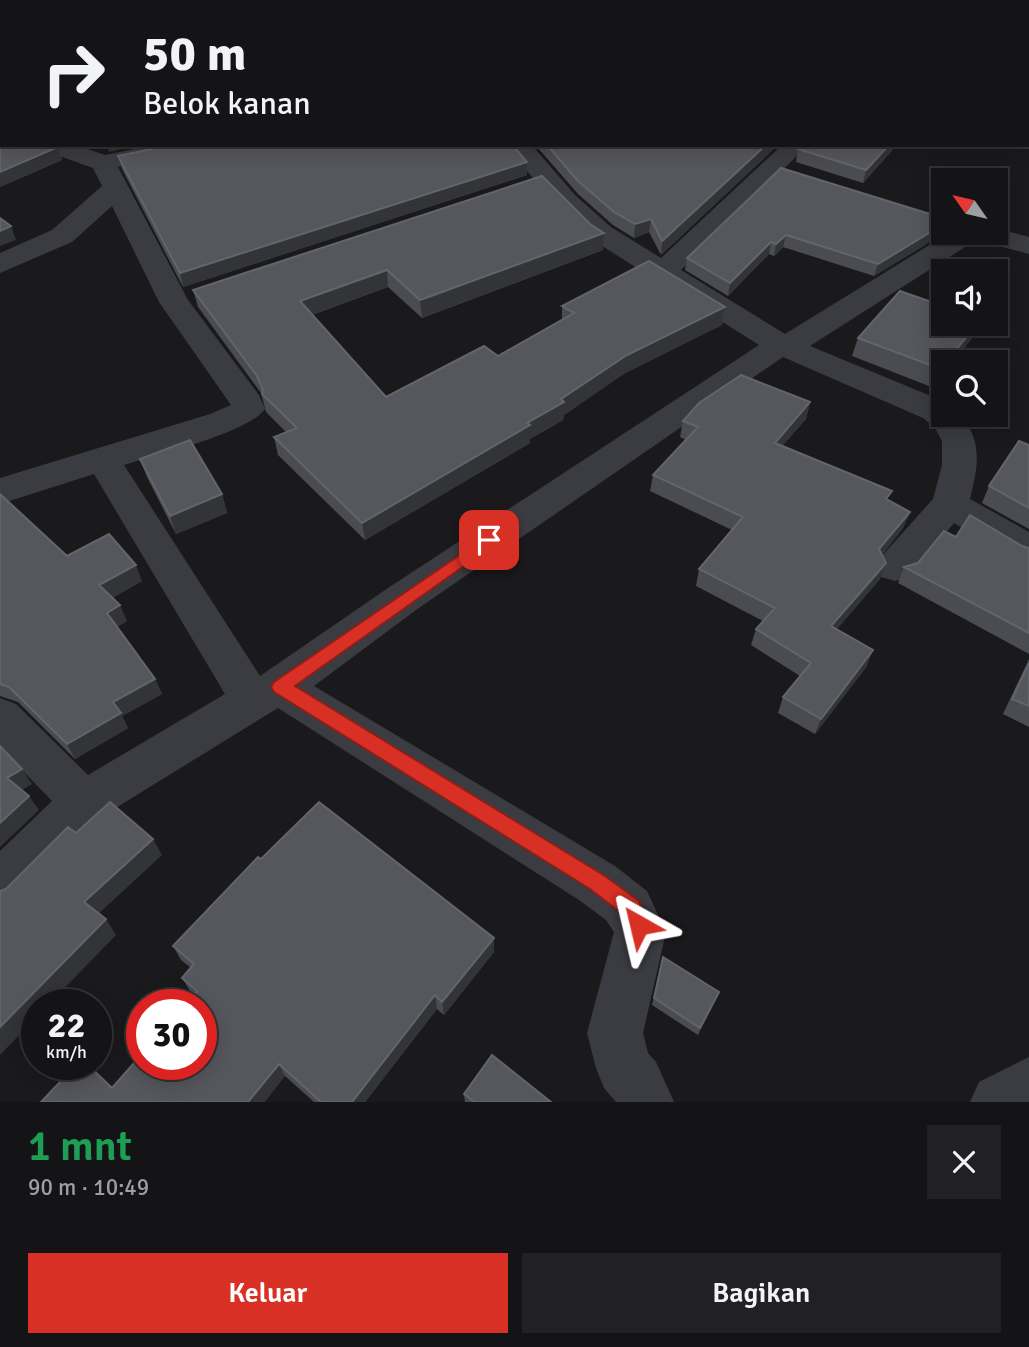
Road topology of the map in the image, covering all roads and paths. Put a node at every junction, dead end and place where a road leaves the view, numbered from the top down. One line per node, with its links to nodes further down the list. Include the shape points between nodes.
1 (56, 147): 7 (street)
2 (186, 147): 7 (street)
3 (513, 147): 12 (street, via 527,155 536,184 567,202 601,233)
4 (794, 147): 5 (street)
5 (773, 166): 6 (street); 12 (street)
6 (799, 175)
7 (109, 176): 11 (street, via 73,229); 14 (street, via 187,298 248,409 222,422)
8 (1008, 240): 10 (street)
9 (949, 245): 13 (street)
10 (1029, 246)
11 (0, 264)
12 (663, 271): 13 (street)
13 (781, 345): 16 (street, via 945,417 954,427 963,454); 19 (street)
14 (102, 458): 15 (street); 19 (street)
15 (0, 491)
16 (950, 505): 17 (street); 18 (street)
17 (1029, 550)
18 (895, 567)
19 (266, 694): 21 (street); 24 (street, via 597,883 631,908 640,932 615,1033 624,1068)
20 (0, 718): 21 (street)
21 (85, 802): 22 (street)
22 (0, 885)
23 (1029, 1086): 25 (street)
24 (645, 1102)
25 (999, 1102)

